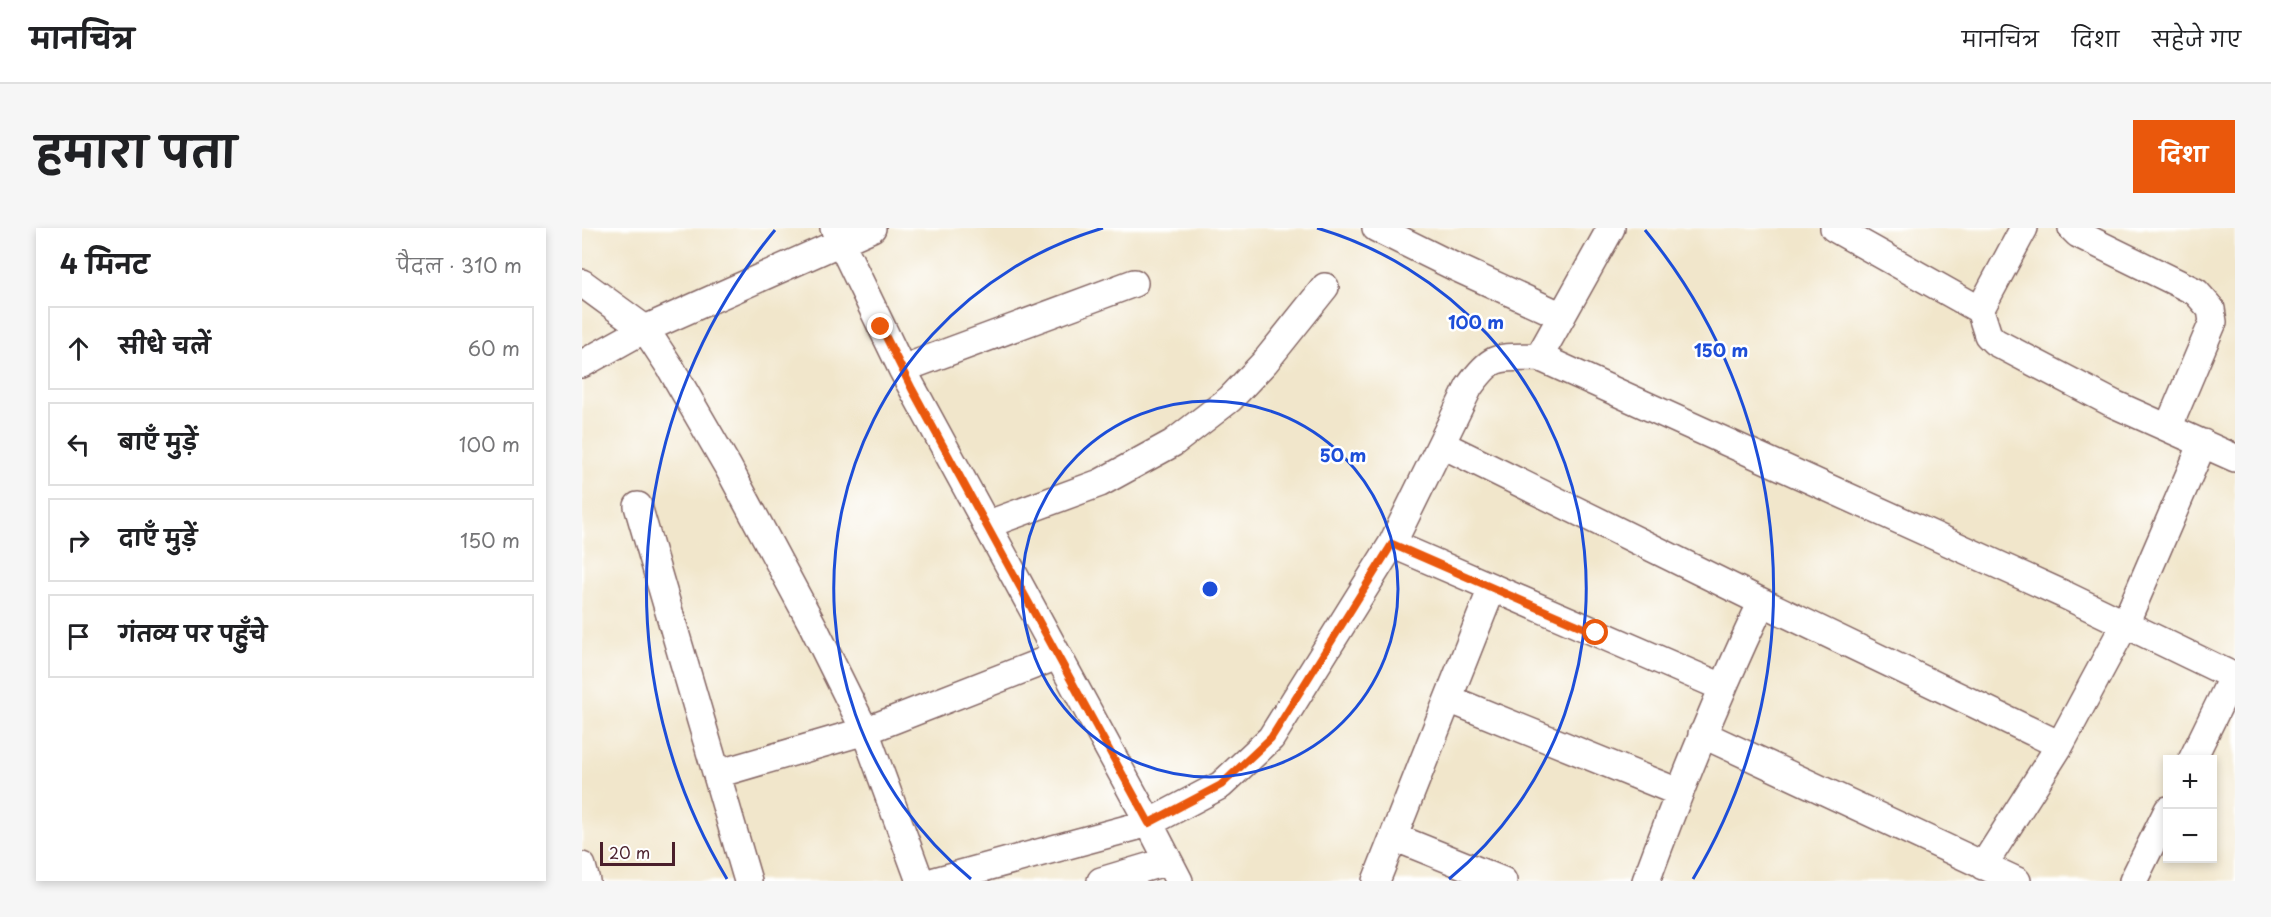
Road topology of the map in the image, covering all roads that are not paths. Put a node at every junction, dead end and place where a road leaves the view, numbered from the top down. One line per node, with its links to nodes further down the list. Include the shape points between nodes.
1 (872, 228): 7 (street)
2 (1376, 228): 12 (street)
3 (1611, 228): 12 (street)
4 (1834, 228): 11 (street)
5 (2024, 228): 11 (street)
6 (2072, 228): 17 (street, via 2196,292 2211,309 2213,322)
7 (837, 235): 13 (street); 16 (street)
8 (582, 283): 13 (street)
9 (1134, 283): 16 (street)
10 (1325, 287): 21 (street, via 1265,363 1230,399 1173,443 1100,483)
11 (1980, 310): 17 (street, via 1995,342)
12 (1562, 316): 14 (street)
13 (645, 329): 15 (street); 30 (street, via 728,467)
14 (1539, 357): 18 (street, via 1492,360 1469,387); 25 (street)
15 (582, 364)
16 (902, 369): 21 (street)
17 (2168, 428): 19 (street)
18 (1441, 444): 22 (street); 24 (street)
19 (2225, 448): 25 (street)
20 (638, 506): 34 (street)
21 (986, 525): 26 (street)
22 (1392, 544): 23 (street); 37 (street, via 1271,738 1221,785)
23 (1492, 588): 28 (street); 29 (street)
24 (1762, 602): 28 (street); 32 (street)
25 (2126, 624): 27 (street); 32 (street)
26 (1057, 656): 30 (street); 37 (street)
27 (2234, 677): 33 (street)
28 (1722, 687): 31 (street)
29 (1449, 699): 35 (street); 38 (street)
30 (865, 731): 34 (street); 45 (street)
31 (1702, 734): 35 (street); 40 (street)
32 (2060, 746): 40 (street)
33 (2194, 755)
34 (717, 774): 44 (street)
35 (1678, 792): 50 (street)
36 (2163, 820): 52 (street)
37 (1149, 823): 41 (street); 46 (street)
38 (1394, 837): 42 (street); 48 (street)
39 (582, 866): 43 (street)
40 (1983, 866): 51 (street)
41 (1174, 871): 47 (street)
42 (1459, 873): 49 (street)
43 (586, 881)
44 (748, 881)
45 (920, 881)
46 (935, 881)
47 (1101, 881)
48 (1376, 881)
49 (1503, 881)
50 (1646, 881)
51 (2017, 881)
52 (2133, 881)

